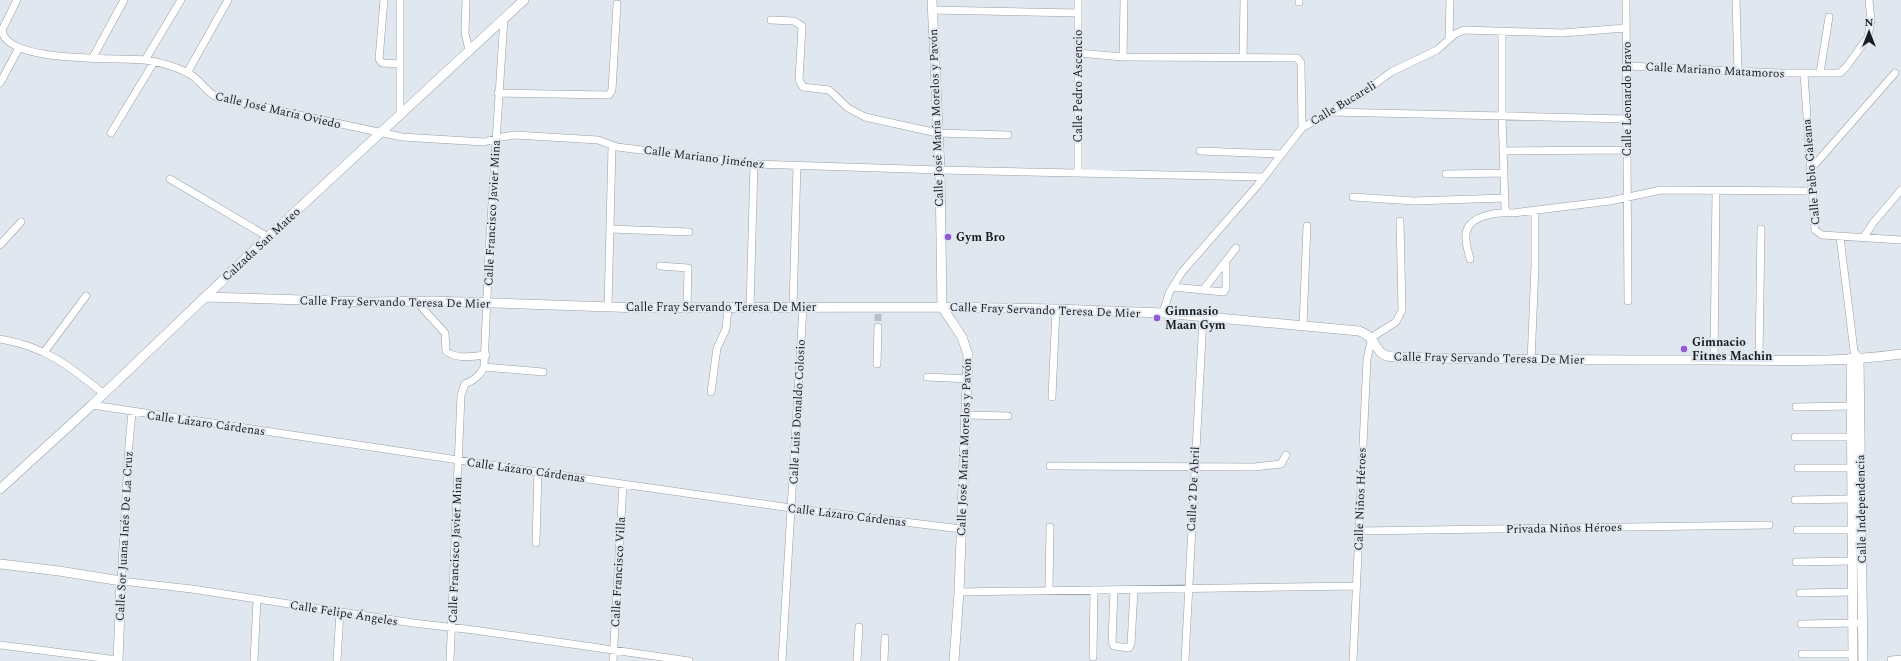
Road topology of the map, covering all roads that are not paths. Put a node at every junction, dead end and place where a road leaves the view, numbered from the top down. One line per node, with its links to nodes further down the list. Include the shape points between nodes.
1 (17, 0): 25 (street, Calle José María Oviedo, via 2,30 4,37)
2 (124, 0): 30 (street)
3 (181, 0): 31 (street)
4 (228, 0): 37 (street)
5 (384, 0): 33 (street, via 379,59 382,63)
6 (400, 0): 33 (street)
7 (466, 0): 26 (street, via 465,33)
8 (524, 0): 20 (main road, Calzada San Mateo)
9 (1078, 0): 18 (street, Calle Pedro Ascencio)
10 (1124, 0): 28 (street)
11 (1244, 0): 29 (street)
12 (1450, 0): 24 (street)
13 (1626, 0): 22 (street, Calle Leonardo Bravo)
14 (1736, 0): 35 (street)
15 (1869, 0): 38 (street, Calle Mariano Matamoros, via 1871,20 1868,37 1840,72)
16 (617, 4): 41 (street, via 610,95)
17 (932, 5): 18 (street); 49 (main road, Calle José María Morelos y Pavón)
18 (1078, 13): 27 (street, Calle Pedro Ascencio)
19 (1829, 17): 38 (street)
20 (504, 18): 26 (main road, Calzada San Mateo); 41 (street, Calle Francisco Javier Mina)
21 (771, 20): 49 (street, via 794,21 802,26 799,80 803,87 829,90 848,108 865,117)
22 (1626, 28): 23 (street, Calle Bucareli, via 1575,32); 34 (street, Calle Leonardo Bravo)
23 (1502, 32): 24 (street, Calle Bucareli, via 1464,30); 44 (street)
24 (1449, 39): 42 (street, Calle Bucareli, via 1437,50 1391,72 1362,94)
25 (19, 48): 30 (street, Calle José María Oviedo); 40 (street)
26 (469, 50): 43 (main road, Calzada San Mateo)
27 (1078, 53): 28 (street); 61 (street, Calle Pedro Ascencio)
28 (1123, 56): 29 (street)
29 (1243, 56): 46 (street, via 1294,57 1301,63)
30 (92, 59): 31 (street, Calle José María Oviedo)
31 (145, 60): 32 (street, Calle José María Oviedo)
32 (154, 62): 37 (street, Calle José María Oviedo); 47 (street)
33 (400, 64): 43 (street)
34 (1627, 66): 35 (street, Calle Mariano Matamoros); 45 (street, Calle Leonardo Bravo)
35 (1738, 71): 39 (street, Calle Mariano Matamoros)
36 (1895, 72): 60 (street)
37 (187, 73): 48 (street, Calle José María Oviedo, via 208,92 219,98)
38 (1820, 73): 39 (street, Calle Mariano Matamoros)
39 (1804, 74): 60 (street, Calle Pablo Galeana)
40 (0, 83)
41 (498, 93): 51 (street, Calle Francisco Javier Mina)
42 (1329, 112): 44 (street); 46 (street, Calle Bucareli)
43 (400, 114): 48 (main road, Calzada San Mateo)
44 (1502, 115): 45 (street); 55 (street)
45 (1627, 119): 53 (street, Calle Leonardo Bravo)
46 (1302, 128): 56 (street, Calle Bucareli)
47 (111, 133)
48 (381, 133): 51 (street, Calle José María Oviedo, via 402,137 476,142 490,142); 80 (main road, Calzada San Mateo)
49 (937, 133): 50 (street); 59 (main road, Calle José María Morelos y Pavón)
50 (1008, 135)
51 (496, 139): 52 (street, Calle Mariano Jiménez, via 515,136 568,138 603,141); 95 (street, Calle Francisco Javier Mina)
52 (612, 146): 57 (street, Calle Mariano Jiménez); 77 (street, Calle Fray Servando Teresa De Mier)
53 (1627, 150): 55 (street); 71 (street, Calle Leonardo Bravo)
54 (1200, 151): 56 (street)
55 (1503, 151): 62 (street)
56 (1281, 154): 64 (street, Calle Bucareli)
57 (754, 164): 58 (street, Calle Mariano Jiménez); 101 (street)
58 (797, 166): 59 (street, Calle Mariano Jiménez); 97 (street, Calle Luis Donaldo Colosio)
59 (940, 170): 61 (street, Calle Mariano Jiménez); 98 (main road, Calle José María Morelos y Pavón)
60 (1810, 170): 68 (street, Calle Pablo Galeana)
61 (1078, 173): 64 (street, Calle Mariano Jiménez)
62 (1504, 173): 63 (street); 70 (street)
63 (1446, 174)
64 (1264, 177): 89 (street, Calle Bucareli, via 1182,272)
65 (170, 179): 80 (street)
66 (1901, 190): 82 (street)
67 (1716, 191): 68 (street); 71 (street, via 1661,190); 114 (street)
68 (1812, 191): 81 (street, Calle Pablo Galeana, via 1815,230 1822,235)
69 (1353, 197): 70 (street, via 1414,201)
70 (1505, 198): 73 (street)
71 (1628, 198): 72 (street); 94 (street, Calle Leonardo Bravo)
72 (1535, 211): 73 (street); 113 (street)
73 (1507, 212): 86 (street, via 1478,218 1468,227 1466,236)
74 (1400, 221): 107 (street, via 1402,310 1396,322)
75 (21, 222): 84 (street)
76 (1307, 226): 105 (street)
77 (610, 229): 79 (street); 96 (street, Calle Fray Servando Teresa De Mier)
78 (1761, 229): 115 (street)
79 (689, 232)
80 (268, 237): 92 (main road, Calzada San Mateo)
81 (1840, 237): 82 (street, Calle Pablo Galeana); 112 (street)
82 (1864, 237): 83 (street, Calle Pablo Galeana)
83 (1900, 239)
84 (0, 245)
85 (1236, 248): 87 (street)
86 (1470, 259)
87 (1226, 263): 90 (street); 90 (street, via 1225,291)
88 (660, 266): 99 (street, via 688,268)
89 (1173, 287): 90 (street); 103 (street, Calle Bucareli)
90 (1203, 290)
91 (86, 296): 109 (street)
92 (205, 297): 93 (main road, Calle Fray Servando Teresa De Mier); 122 (main road, Calzada San Mateo)
93 (416, 301): 95 (main road, Calle Fray Servando Teresa De Mier); 111 (street, via 445,332 446,351 457,356)
94 (1628, 301)
95 (487, 303): 96 (main road, Calle Fray Servando Teresa De Mier); 111 (street, Calle Francisco Javier Mina)
96 (608, 307): 99 (main road, Calle Fray Servando Teresa De Mier)
97 (798, 307): 98 (main road, Calle Fray Servando Teresa De Mier, via 878,311); 101 (main road, Calle Fray Servando Teresa De Mier); 143 (street, Calle Luis Donaldo Colosio)
98 (942, 307): 102 (main road, Calle Fray Servando Teresa De Mier); 120 (main road, Calle José María Morelos y Pavón, via 965,342 968,354)
99 (687, 308): 100 (main road, Calle Fray Servando Teresa De Mier)
100 (728, 308): 101 (main road, Calle Fray Servando Teresa De Mier); 121 (street, via 726,329 717,348)
101 (750, 308)
102 (1056, 309): 103 (main road, Calle Fray Servando Teresa De Mier); 123 (street)
103 (1163, 313): 104 (main road, Calle Fray Servando Teresa De Mier)
104 (1202, 317): 105 (main road, Calle Fray Servando Teresa De Mier); 135 (street, Calle 2 De Abril)
105 (1303, 326): 107 (main road, Calle Fray Servando Teresa De Mier, via 1359,331)
106 (878, 327): 116 (street)
107 (1372, 337): 113 (main road, Calle Fray Servando Teresa De Mier, via 1381,354 1386,356); 149 (street, Calle Niños Héroes, via 1367,359)
108 (0, 339): 109 (street)
109 (45, 352): 122 (street, via 63,362)
110 (1901, 354): 112 (main road, Calle Fray Servando Teresa De Mier)
111 (486, 355): 117 (street, Calle Francisco Javier Mina)
112 (1854, 356): 115 (main road, Calle Fray Servando Teresa De Mier); 125 (main road, Calle Independencia); 167 (main road, Calle Independencia)
113 (1531, 360): 114 (main road, Calle Fray Servando Teresa De Mier)
114 (1714, 360): 115 (main road, Calle Fray Servando Teresa De Mier)
115 (1759, 360)
116 (877, 364)
117 (484, 367): 118 (street); 133 (street, Calle Francisco Javier Mina, via 482,374 465,384 463,388)
118 (543, 372)
119 (927, 377): 120 (street)
120 (968, 379): 128 (main road, Calle José María Morelos y Pavón)
121 (711, 392)
122 (104, 394): 124 (main road, Calzada San Mateo)
123 (1052, 397)
124 (92, 405): 127 (street, Calle Lázaro Cárdenas); 140 (main road, Calzada San Mateo)
125 (1851, 406): 126 (street); 131 (main road, Calle Independencia)
126 (1796, 407)
127 (132, 412): 133 (street, Calle Lázaro Cárdenas); 154 (street, Calle Sor Juana Inés De La Cruz)
128 (966, 415): 129 (street); 146 (main road, Calle José María Morelos y Pavón)
129 (1008, 416)
130 (1795, 437): 131 (street)
131 (1851, 437): 137 (main road, Calle Independencia)
132 (1286, 455): 135 (street, via 1281,464 1274,466)
133 (459, 460): 138 (street, Calle Lázaro Cárdenas); 169 (street, Calle Francisco Javier Mina)
134 (1050, 466): 135 (street)
135 (1194, 466): 156 (street, Calle 2 De Abril)
136 (1798, 468): 137 (street)
137 (1852, 468): 141 (main road, Calle Independencia)
138 (538, 472): 139 (street, Calle Lázaro Cárdenas); 150 (street)
139 (623, 484): 143 (street, Calle Lázaro Cárdenas); 173 (street, Calle Francisco Villa)
140 (0, 489)
141 (1852, 499): 142 (street); 148 (main road, Calle Independencia)
142 (1795, 500)
143 (791, 508): 146 (street, Calle Lázaro Cárdenas); 183 (street, Calle Luis Donaldo Colosio)
144 (1769, 525): 149 (street, Privada Niños Héroes)
145 (1050, 527): 157 (street)
146 (961, 529): 161 (main road, Calle José María Morelos y Pavón)
147 (1797, 530): 148 (street)
148 (1852, 530): 151 (main road, Calle Independencia)
149 (1359, 531): 155 (street, Calle Niños Héroes)
150 (536, 543)
151 (1852, 561): 152 (street); 162 (main road, Calle Independencia)
152 (1796, 562)
153 (0, 564): 154 (main road, Calle Felipe Ángeles)
154 (122, 581): 164 (street, Calle Felipe Ángeles); 177 (main road, Calle Sor Juana Inés De La Cruz)
155 (1356, 586): 156 (street); 188 (street, Calle Niños Héroes)
156 (1189, 588): 160 (street); 187 (street, Calle 2 De Abril)
157 (1049, 590): 158 (street); 161 (street)
158 (1094, 590): 159 (street); 175 (street)
159 (1114, 590): 160 (street); 160 (street, via 1112,642 1117,648 1129,648 1131,644)
160 (1134, 590)
161 (959, 592): 186 (main road, Calle José María Morelos y Pavón)
162 (1852, 592): 163 (street); 166 (main road, Calle Independencia)
163 (1800, 593)
164 (257, 600): 165 (street, Calle Felipe Ángeles); 178 (street)
165 (340, 612): 169 (street, Calle Felipe Ángeles); 179 (street)
166 (1853, 623): 167 (street); 168 (street); 176 (main road, Calle Independencia)
167 (1862, 623): 189 (main road, Calle Independencia)
168 (1801, 624)
169 (452, 627): 173 (street, Calle Felipe Ángeles); 180 (street, Calle Francisco Javier Mina)
170 (859, 628): 184 (street)
171 (885, 638): 185 (street)
172 (0, 645): 177 (street)
173 (614, 651): 181 (street, Calle Francisco Villa); 182 (street, Calle Felipe Ángeles)
174 (1802, 654): 176 (street)
175 (1093, 657)
176 (1853, 657)
177 (118, 660)
178 (254, 661)
179 (337, 661)
180 (450, 661)
181 (613, 661)
182 (688, 661)
183 (782, 661)
184 (857, 661)
185 (884, 661)
186 (954, 661)
187 (1185, 661)
188 (1353, 661)
189 (1863, 661)

